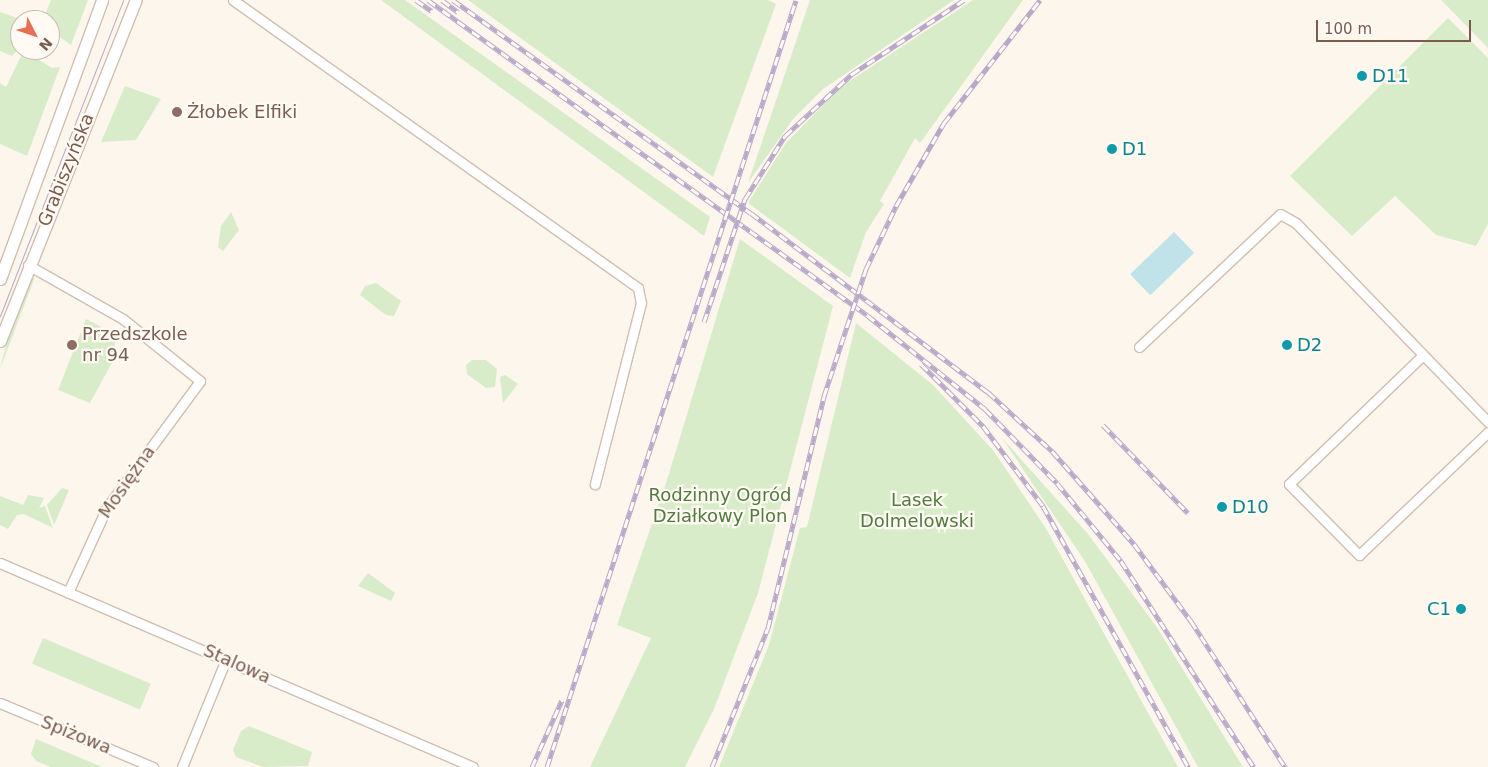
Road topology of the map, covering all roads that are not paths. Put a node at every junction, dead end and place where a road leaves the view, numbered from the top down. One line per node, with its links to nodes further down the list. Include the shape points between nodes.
1 (102, 0): 5 (main road, Grabiszyńska)
2 (136, 0): 4 (main road, Grabiszyńska)
3 (233, 0): 11 (street, via 638,288 641,303)
4 (28, 265): 6 (main road, Grabiszyńska); 13 (street, Mosiężna, via 123,320 200,381 108,506)
5 (0, 278)
6 (0, 341)
7 (1139, 347): 8 (street, via 1280,214 1296,222)
8 (1423, 355): 9 (street); 10 (street, via 1289,484 1360,555)
9 (1488, 422)
10 (1488, 432)
11 (595, 484)
12 (0, 563): 13 (street, Stalowa)
13 (68, 592): 14 (street, Stalowa)
14 (226, 659): 17 (street); 18 (street, Stalowa)
15 (0, 702): 16 (street, Spiżowa)
16 (153, 767)
17 (182, 767)
18 (473, 767)

